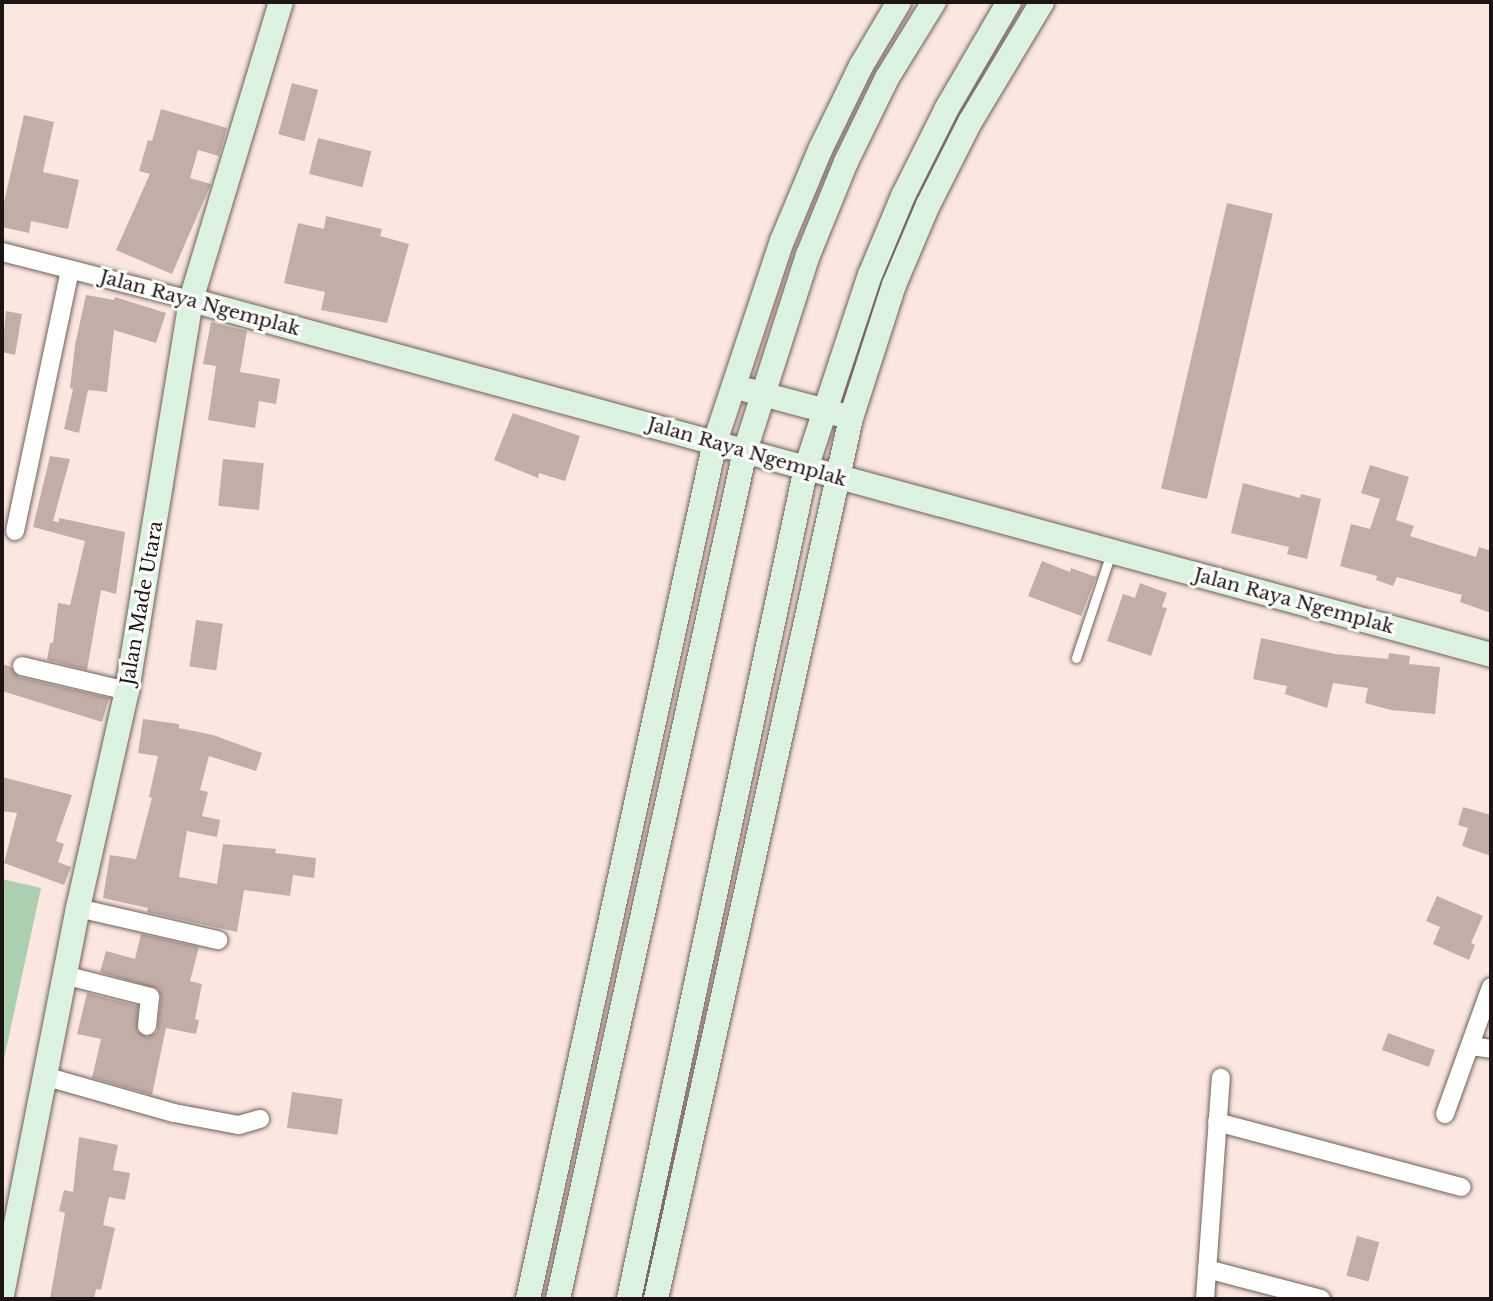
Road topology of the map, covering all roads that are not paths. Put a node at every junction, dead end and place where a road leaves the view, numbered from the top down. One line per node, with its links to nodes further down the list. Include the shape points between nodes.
1 (281, 2): 8 (main road, Jalan Made Utara)
2 (899, 2): 9 (main road, via 820,149 782,241)
3 (933, 2): 10 (main road, via 887,78 846,162 808,254)
4 (1009, 2): 11 (main road, via 947,108 903,197 870,275)
5 (1042, 2): 12 (main road, via 970,122 928,205 894,285)
6 (2, 252): 7 (street, Jalan Raya Ngemplak)
7 (70, 270): 8 (street, Jalan Raya Ngemplak); 17 (street)
8 (191, 300): 13 (main road, Jalan Raya Ngemplak); 22 (main road, Jalan Made Utara)
9 (732, 386): 10 (main road); 13 (main road)
10 (763, 394): 11 (main road); 14 (main road)
11 (823, 411): 12 (main road); 15 (main road)
12 (851, 418): 16 (main road)
13 (715, 442): 14 (main road, Jalan Raya Ngemplak); 39 (main road)
14 (745, 451): 15 (main road, Jalan Raya Ngemplak); 40 (main road)
15 (806, 468): 16 (main road, Jalan Raya Ngemplak); 41 (main road)
16 (836, 477): 18 (main road, Jalan Raya Ngemplak); 42 (main road)
17 (15, 531)
18 (1112, 551): 19 (main road, Jalan Raya Ngemplak); 20 (lane)
19 (1491, 654)
20 (1076, 658)
21 (22, 666): 22 (street)
22 (127, 691): 23 (main road, Jalan Made Utara)
23 (78, 908): 24 (street); 25 (main road, Jalan Made Utara)
24 (218, 940)
25 (64, 975): 27 (street, via 150,996); 30 (main road, Jalan Made Utara)
26 (1491, 987): 28 (street)
27 (146, 1026)
28 (1472, 1046): 29 (street); 32 (street)
29 (1491, 1049)
30 (44, 1076): 33 (street, via 174,1113 239,1125); 36 (main road, Jalan Made Utara)
31 (1220, 1078): 34 (street)
32 (1445, 1114)
33 (260, 1119)
34 (1217, 1122): 35 (street); 37 (street)
35 (1462, 1187)
36 (10, 1208): 38 (main road, Jalan Made Utara)
37 (1207, 1269): 43 (street); 44 (street)
38 (2, 1295)
39 (528, 1299)
40 (558, 1299)
41 (629, 1299)
42 (656, 1299)
43 (1205, 1299)
44 (1321, 1299)

